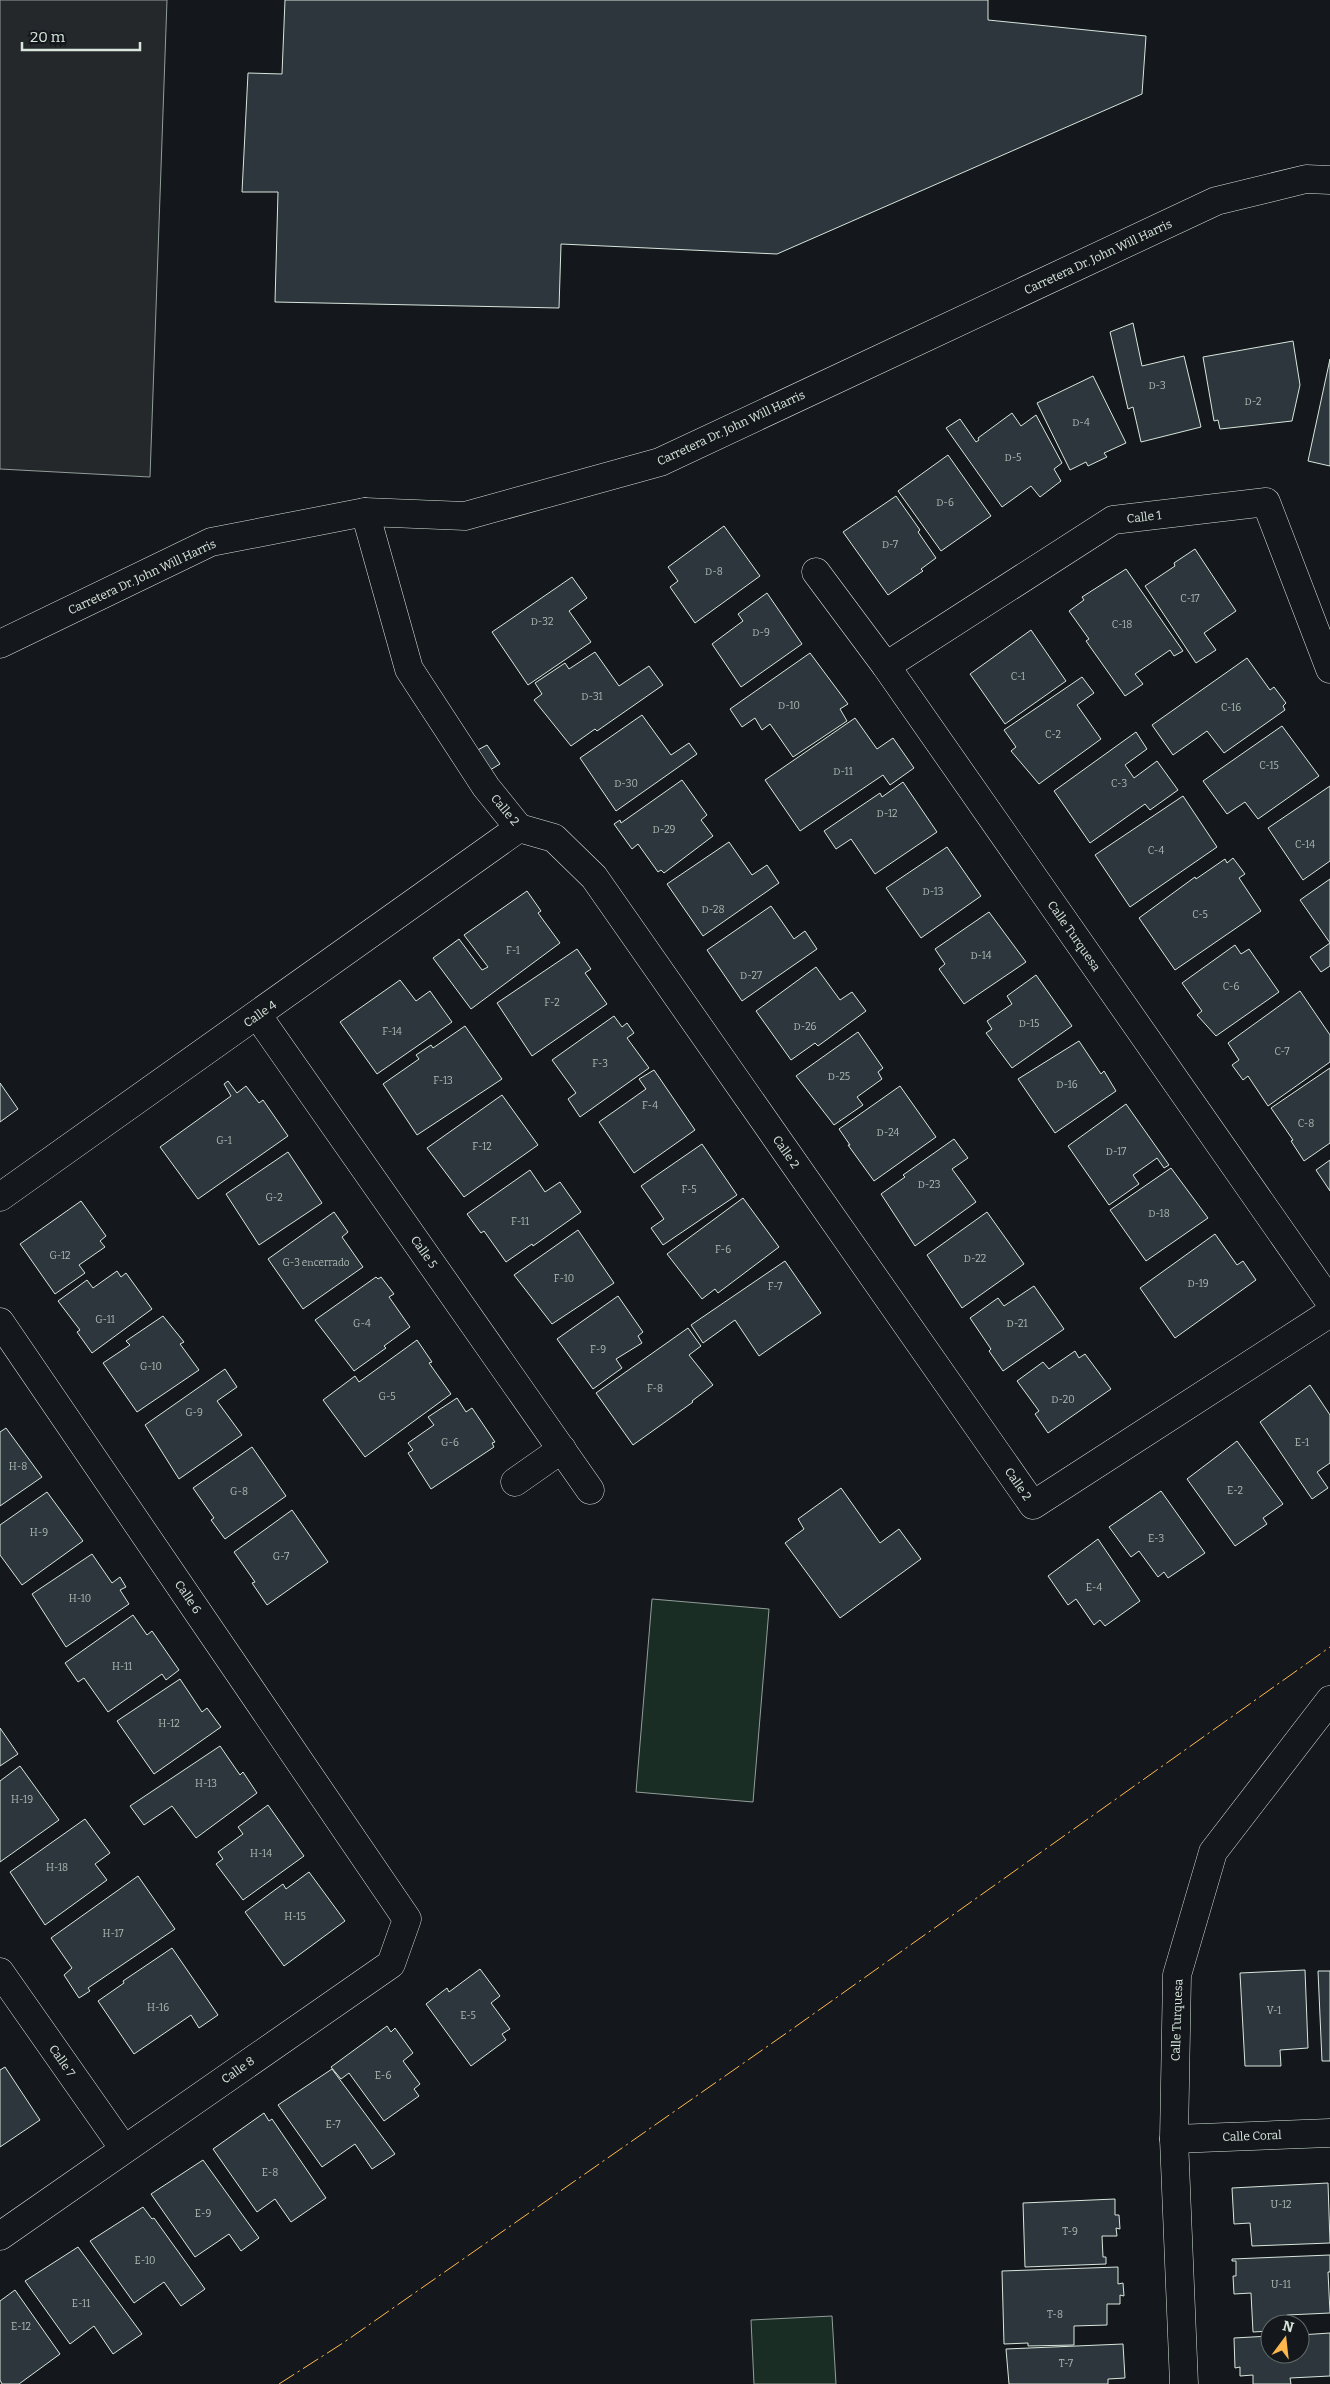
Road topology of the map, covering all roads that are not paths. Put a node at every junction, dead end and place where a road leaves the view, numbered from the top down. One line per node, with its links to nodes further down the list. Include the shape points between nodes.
1 (1330, 180): 2 (street, Carretera Dr. John Will Harris, via 1306,179 1216,201 660,462 466,516)
2 (364, 512): 4 (street, Carretera Dr. John Will Harris, via 211,542); 7 (street, Calle 2, via 409,669 486,787)
3 (816, 572): 5 (street, Calle Turquesa)
4 (0, 644)
5 (886, 666): 6 (street, Calle 1, via 1113,520 1266,502); 10 (street, Calle Turquesa)
6 (1330, 669)
7 (519, 828): 8 (street, Calle 4); 11 (street, Calle 2, via 554,838 594,877 1033,1505)
8 (258, 1016): 9 (street, Calle 4); 13 (street, Calle 5)
9 (0, 1197)
10 (1330, 1302)
11 (1330, 1313)
12 (0, 1322): 17 (street, Calle 6)
13 (562, 1449): 14 (street); 15 (street, Calle 5)
14 (515, 1482)
15 (590, 1490)
16 (1330, 1700): 20 (street, Calle Turquesa, via 1213,1852 1177,1975)
17 (376, 1873): 21 (street, Calle 8, via 407,1919 391,1964)
18 (0, 1972): 21 (street, Calle 7)
19 (1330, 2133): 20 (street, Calle Coral)
20 (1174, 2139): 23 (street, Calle Turquesa)
21 (124, 2149): 22 (street, Calle 8)
22 (0, 2236)
23 (1184, 2384)

